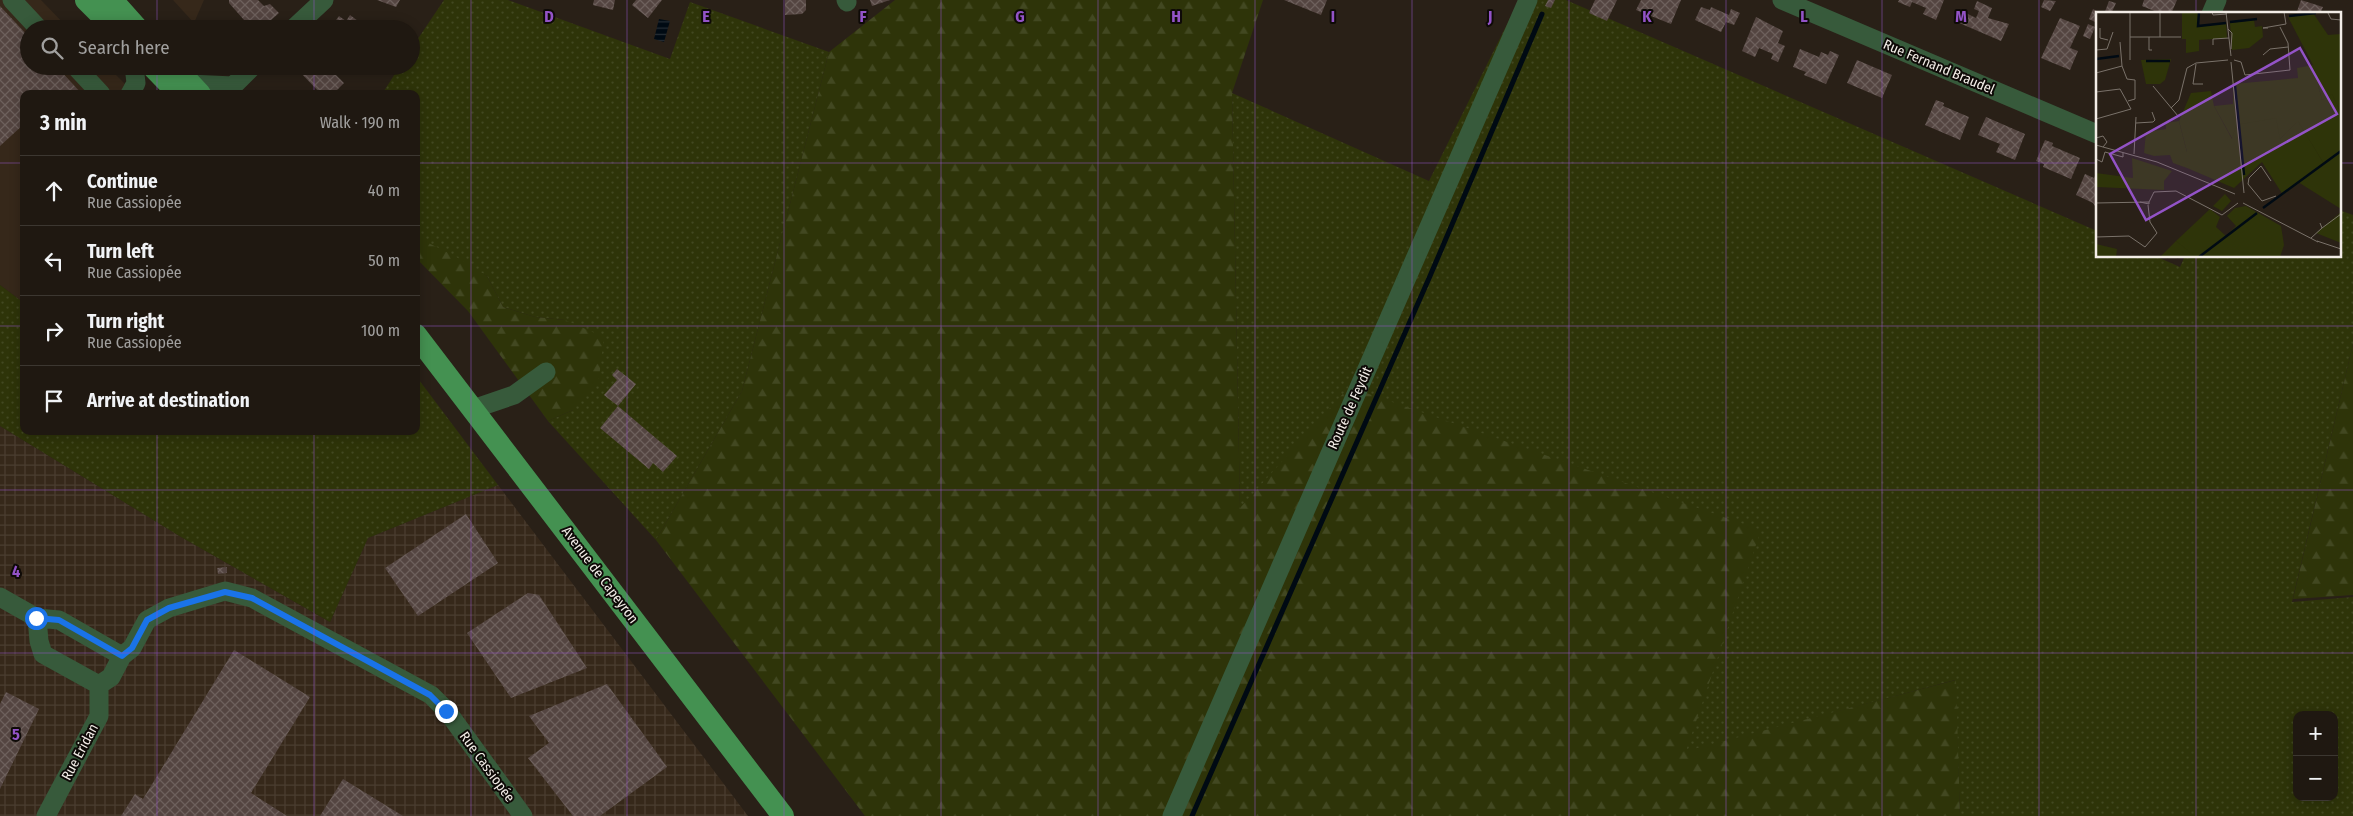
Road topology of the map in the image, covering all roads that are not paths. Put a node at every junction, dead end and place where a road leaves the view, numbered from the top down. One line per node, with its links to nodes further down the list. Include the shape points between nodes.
1 (12, 0): 9 (street)
2 (86, 0): 10 (main road)
3 (112, 0): 11 (main road)
4 (324, 0): 12 (street)
5 (1528, 0): 34 (street, Route de Feydit)
6 (1782, 0): 23 (street, Rue Fernand Braudel)
7 (2217, 0): 8 (street)
8 (2212, 12)
9 (31, 20)
10 (106, 20)
11 (130, 20)
12 (303, 20)
13 (83, 75): 18 (street)
14 (135, 75): 19 (street)
15 (166, 75): 20 (main road)
16 (180, 75): 21 (main road)
17 (246, 75): 22 (street)
18 (97, 90)
19 (132, 90)
20 (188, 90)
21 (189, 90)
22 (232, 90)
23 (2096, 134)
24 (420, 340): 26 (main road, Avenue de Capeyron)
25 (546, 372): 26 (street, via 514,395)
26 (473, 409): 33 (main road, Avenue de Capeyron)
27 (0, 597): 28 (street)
28 (36, 618): 29 (street, via 59,620); 30 (street, via 43,654)
29 (122, 656): 30 (street, Rue Cassiopée, via 111,678); 32 (street, Rue Cassiopée, via 132,648 147,620 169,608 225,592 252,598 430,695 446,711)
30 (99, 685): 31 (street, Rue Eridan, via 99,716)
31 (46, 816)
32 (523, 816)
33 (784, 816)
34 (1172, 816)

